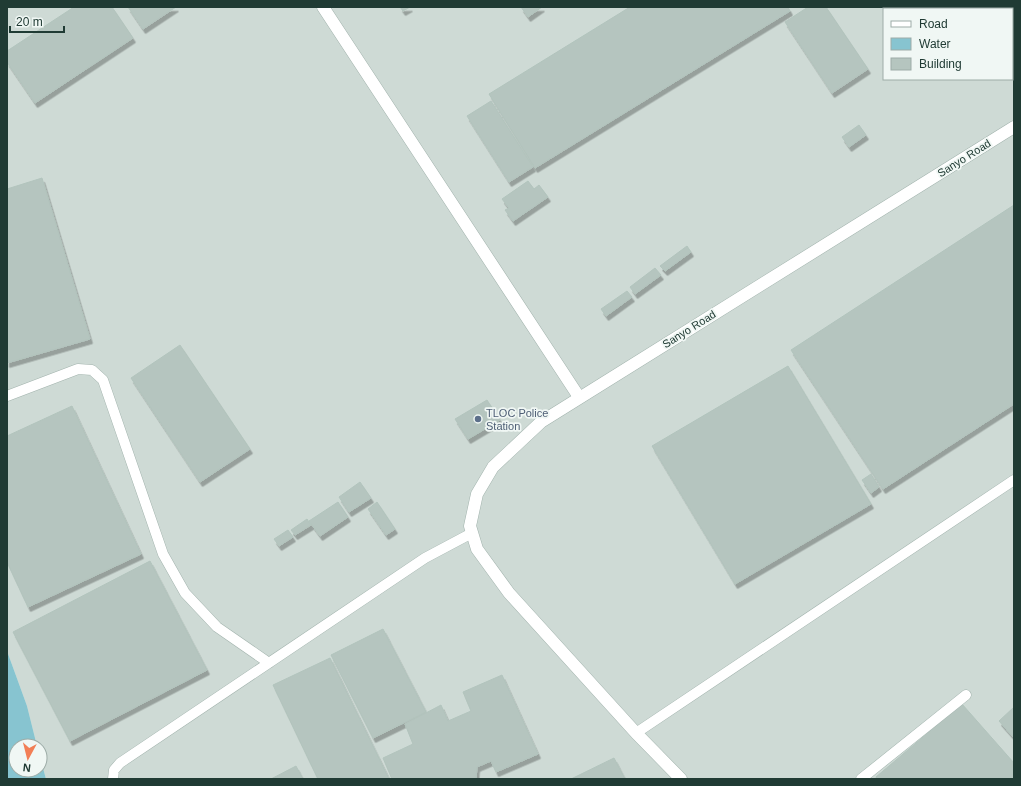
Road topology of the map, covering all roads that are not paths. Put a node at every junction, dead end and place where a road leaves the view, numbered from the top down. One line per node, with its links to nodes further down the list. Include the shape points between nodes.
1 (324, 7): 4 (street)
2 (1014, 127): 4 (street, Sanyo Road)
3 (7, 396): 7 (lane, via 78,369 92,370 103,380 163,554 185,592 216,627)
4 (579, 397): 6 (street, Sanyo Road, via 541,422 493,467 477,494 470,526)
5 (1014, 480): 9 (lane)
6 (472, 533): 7 (lane, via 425,558); 9 (street, Sanyo Road, via 477,549 509,593)
7 (269, 663): 10 (lane, via 120,763 114,770)
8 (966, 694): 12 (lane)
9 (636, 733): 11 (street, Sanyo Road)
10 (113, 779)
11 (681, 779)
12 (860, 779)

